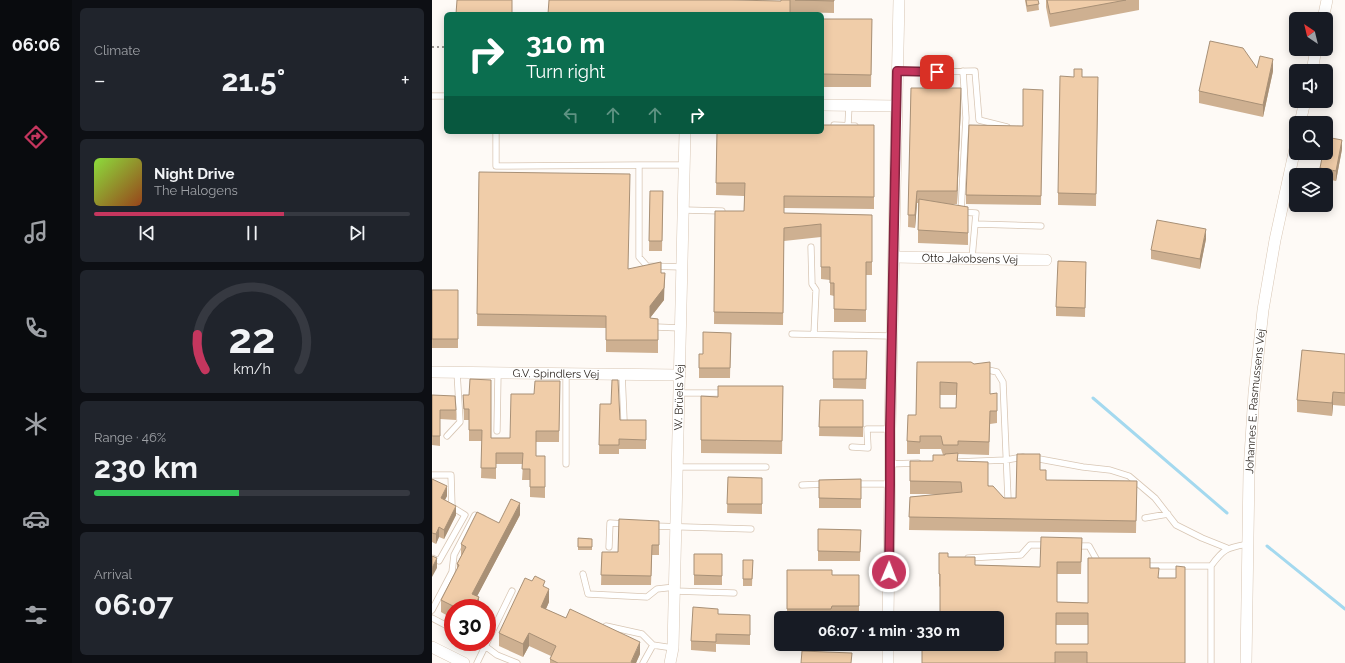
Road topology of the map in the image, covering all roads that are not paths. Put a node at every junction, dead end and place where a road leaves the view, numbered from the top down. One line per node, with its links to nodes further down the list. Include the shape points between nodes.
1 (899, 0): 4 (street)
2 (1327, 0): 3 (street)
3 (1324, 12)
4 (897, 71): 5 (lane); 10 (street)
5 (963, 71): 14 (lane, via 975,71 979,120); 22 (lane, via 966,118 961,212 976,213)
6 (432, 96): 7 (lane)
7 (444, 96)
8 (824, 105): 9 (street)
9 (849, 106): 10 (street); 12 (lane)
10 (896, 106): 25 (street)
11 (834, 125): 12 (lane)
12 (848, 125): 13 (lane)
13 (861, 126)
14 (1010, 128)
15 (496, 134): 18 (lane, via 496,166)
16 (686, 134): 19 (street, W. Brüels Vej)
17 (1292, 160): 68 (street, Johannes E. Rasmussens Vej, via 1263,310 1254,392)
18 (639, 165): 19 (lane); 28 (lane, via 639,257 647,266)
19 (684, 165): 20 (street, W. Brüels Vej)
20 (684, 210): 21 (lane); 28 (street, W. Brüels Vej)
21 (730, 212)
22 (975, 224): 23 (lane); 26 (lane)
23 (1041, 226)
24 (811, 247): 32 (lane, via 812,284 816,290)
25 (894, 257): 26 (street, Otto Jakobsens Vej); 33 (street)
26 (972, 258): 27 (street, Otto Jakobsens Vej)
27 (1046, 260)
28 (683, 267): 30 (street, W. Brüels Vej)
29 (656, 327): 30 (lane)
30 (682, 328): 40 (street, W. Brüels Vej)
31 (792, 334): 32 (lane)
32 (814, 334): 33 (lane)
33 (892, 336): 44 (street)
34 (978, 370): 48 (lane, via 997,372 1003,382)
35 (432, 372): 36 (street, G.V. Spindlers Vej)
36 (457, 372): 37 (street, G.V. Spindlers Vej); 46 (lane, via 460,422)
37 (498, 372): 38 (street, G.V. Spindlers Vej); 45 (lane)
38 (566, 373): 39 (street, G.V. Spindlers Vej); 51 (lane)
39 (622, 374): 40 (street, G.V. Spindlers Vej); 43 (lane)
40 (680, 375): 41 (street, W. Brüels Vej)
41 (680, 393): 42 (lane); 53 (street, W. Brüels Vej)
42 (735, 393)
43 (624, 420)
44 (890, 429): 47 (lane, via 867,429 868,448); 52 (street)
45 (497, 431)
46 (447, 436)
47 (852, 448)
48 (1006, 460): 49 (lane); 60 (lane); 61 (lane, via 1028,456 1110,470 1129,476 1155,498)
49 (951, 462)
50 (924, 463): 52 (lane)
51 (566, 464)
52 (889, 464): 58 (street)
53 (678, 467): 54 (lane); 66 (street, W. Brüels Vej)
54 (766, 467)
55 (432, 475): 73 (lane, via 451,475 452,507 464,515 440,561)
56 (832, 484): 59 (lane)
57 (846, 484): 58 (lane)
58 (890, 484): 83 (street)
59 (802, 485)
60 (1008, 499)
61 (1168, 514): 62 (lane); 72 (lane, via 1176,525)
62 (1145, 518)
63 (487, 520): 82 (lane, via 476,515 454,555 452,572)
64 (632, 524): 69 (lane, via 610,523)
65 (647, 525): 66 (lane)
66 (677, 527): 67 (lane); 79 (street, W. Brüels Vej)
67 (751, 529)
68 (1248, 544): 72 (lane); 101 (street, Johannes E. Rasmussens Vej)
69 (609, 546)
70 (1052, 546): 74 (lane, via 1030,545 1021,555)
71 (1067, 546): 75 (lane, via 1089,546 1099,564)
72 (1227, 548): 77 (lane)
73 (432, 558)
74 (965, 558)
75 (1106, 565)
76 (1133, 566): 77 (lane)
77 (1210, 566): 100 (lane)
78 (583, 574): 79 (lane, via 588,594 647,597 657,589)
79 (675, 589): 81 (lane); 90 (street, W. Brüels Vej)
80 (512, 591): 86 (lane)
81 (734, 593)
82 (432, 610)
83 (888, 611)
84 (432, 618): 85 (lane)
85 (444, 624)
86 (496, 624)
87 (606, 626): 88 (lane, via 642,634)
88 (653, 645): 90 (lane); 97 (lane)
89 (432, 647): 94 (street)
90 (674, 648): 98 (street, W. Brüels Vej)
91 (483, 651): 95 (lane)
92 (492, 651): 96 (lane)
93 (888, 651): 99 (street)
94 (460, 662)
95 (477, 663)
96 (517, 663)
97 (643, 663)
98 (670, 663)
99 (888, 663)
100 (1211, 663)
101 (1246, 663)

